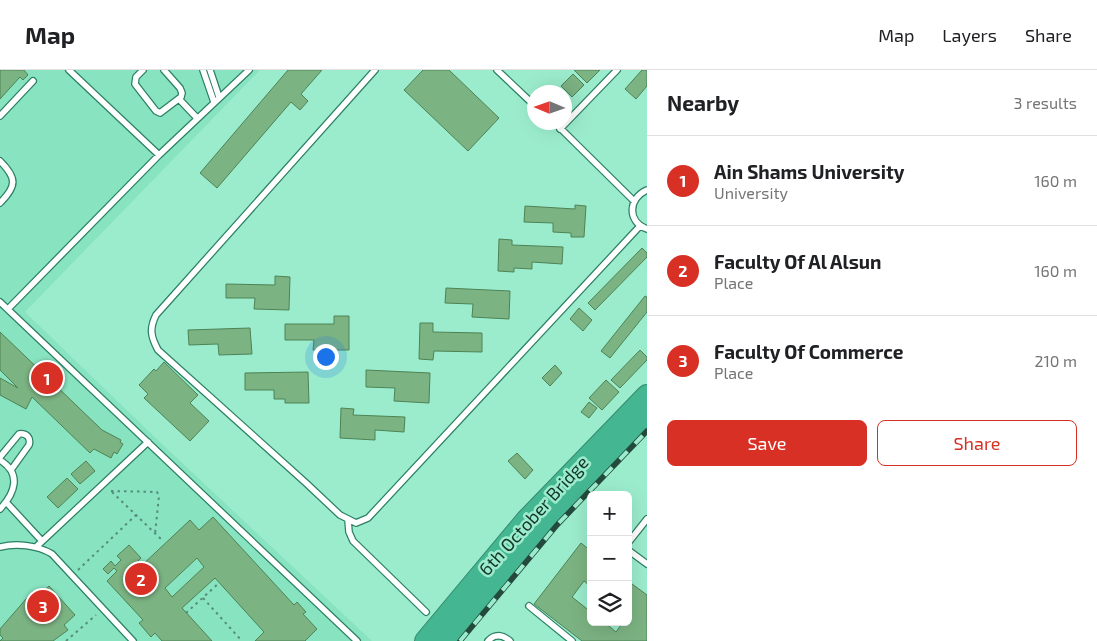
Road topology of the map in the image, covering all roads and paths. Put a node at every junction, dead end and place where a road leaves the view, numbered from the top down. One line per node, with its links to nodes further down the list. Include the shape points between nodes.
1 (69, 70): 18 (lane)
2 (143, 70): 12 (lane, via 136,77 135,84 156,111 162,112)
3 (164, 70): 12 (lane, via 181,90)
4 (203, 70): 13 (lane)
5 (210, 70): 13 (lane)
6 (250, 70): 13 (lane)
7 (374, 70): 38 (lane, via 156,315 151,334 158,350)
8 (497, 70): 11 (lane)
9 (617, 70): 15 (lane)
10 (32, 81): 14 (lane)
11 (527, 98)
12 (179, 99): 16 (lane)
13 (217, 100): 16 (lane)
14 (0, 116)
15 (572, 116)
16 (198, 118): 18 (lane)
17 (562, 130): 21 (lane)
18 (159, 155): 26 (lane)
19 (0, 161): 22 (lane, via 9,170 13,182 10,193)
20 (647, 190): 21 (lane)
21 (634, 201): 23 (lane, via 633,217)
22 (0, 203)
23 (640, 226): 24 (lane); 38 (lane, via 368,518 356,523)
24 (647, 229)
25 (0, 302): 26 (lane)
26 (8, 309): 29 (lane)
27 (647, 395): 58 (highway, 6th October Bridge, via 526,520)
28 (647, 418): 59 (highway, 6th October Bridge, via 537,531)
29 (148, 442): 32 (lane); 57 (lane)
30 (0, 458): 31 (lane); 31 (lane, via 19,434 28,436 29,445)
31 (11, 470): 34 (lane, via 14,483 11,497)
32 (103, 484): 33 (path); 42 (lane)
33 (111, 491): 36 (path); 39 (path, via 157,492)
34 (6, 502): 35 (lane); 42 (lane)
35 (0, 509)
36 (136, 515): 39 (path); 47 (path)
37 (647, 519): 40 (lane)
38 (348, 520): 52 (lane, via 353,541)
39 (155, 534): 41 (path)
40 (632, 538)
41 (161, 539)
42 (42, 541): 44 (lane)
43 (0, 547): 44 (lane)
44 (36, 547): 47 (lane, via 56,557)
45 (632, 553): 46 (lane)
46 (647, 564)
47 (73, 575): 51 (lane)
48 (219, 583): 49 (path)
49 (203, 598): 53 (path); 56 (path)
50 (529, 606): 62 (lane)
51 (103, 609): 54 (path); 55 (lane)
52 (426, 612)
53 (186, 613)
54 (66, 641)
55 (133, 641)
56 (242, 641)
57 (357, 641)
58 (425, 641)
59 (446, 641)
60 (488, 641): 61 (lane, via 500,635)
61 (510, 641)
62 (572, 641)

